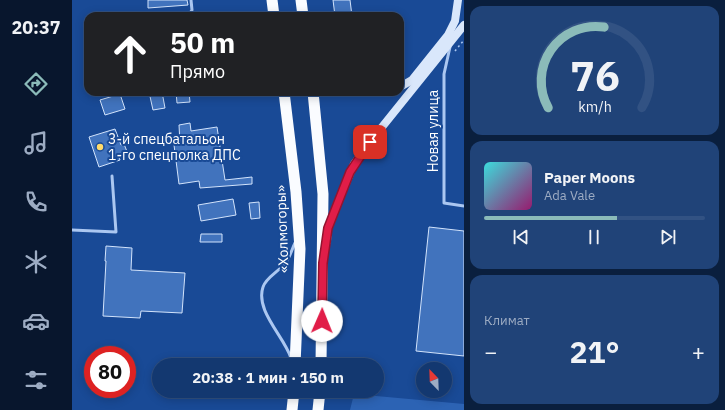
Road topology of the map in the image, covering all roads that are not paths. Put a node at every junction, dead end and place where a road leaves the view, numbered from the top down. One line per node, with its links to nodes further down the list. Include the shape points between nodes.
1 (191, 0): 5 (lane)
2 (272, 0): 6 (highway)
3 (301, 0): 7 (highway)
4 (458, 0): 10 (main road, via 455,21 448,35 412,80)
5 (191, 12)
6 (274, 12)
7 (302, 12)
8 (464, 25): 9 (main road)
9 (451, 41): 14 (lane, Новая улица, via 444,74 444,203); 17 (main road, via 354,164 328,228)
10 (404, 85)
11 (284, 96): 16 (highway, «Холмогоры»)
12 (313, 96): 17 (highway, via 324,194)
13 (112, 176): 15 (lane, via 116,232)
14 (464, 206)
15 (72, 230)
16 (299, 234): 18 (lane, via 286,263 263,287 262,301 265,314); 19 (highway, «Холмогоры»)
17 (323, 263): 20 (highway)
18 (291, 358)
19 (294, 358)
20 (321, 358)
21 (293, 398): 23 (highway)
22 (319, 398): 24 (highway)
23 (292, 410)
24 (318, 410)

